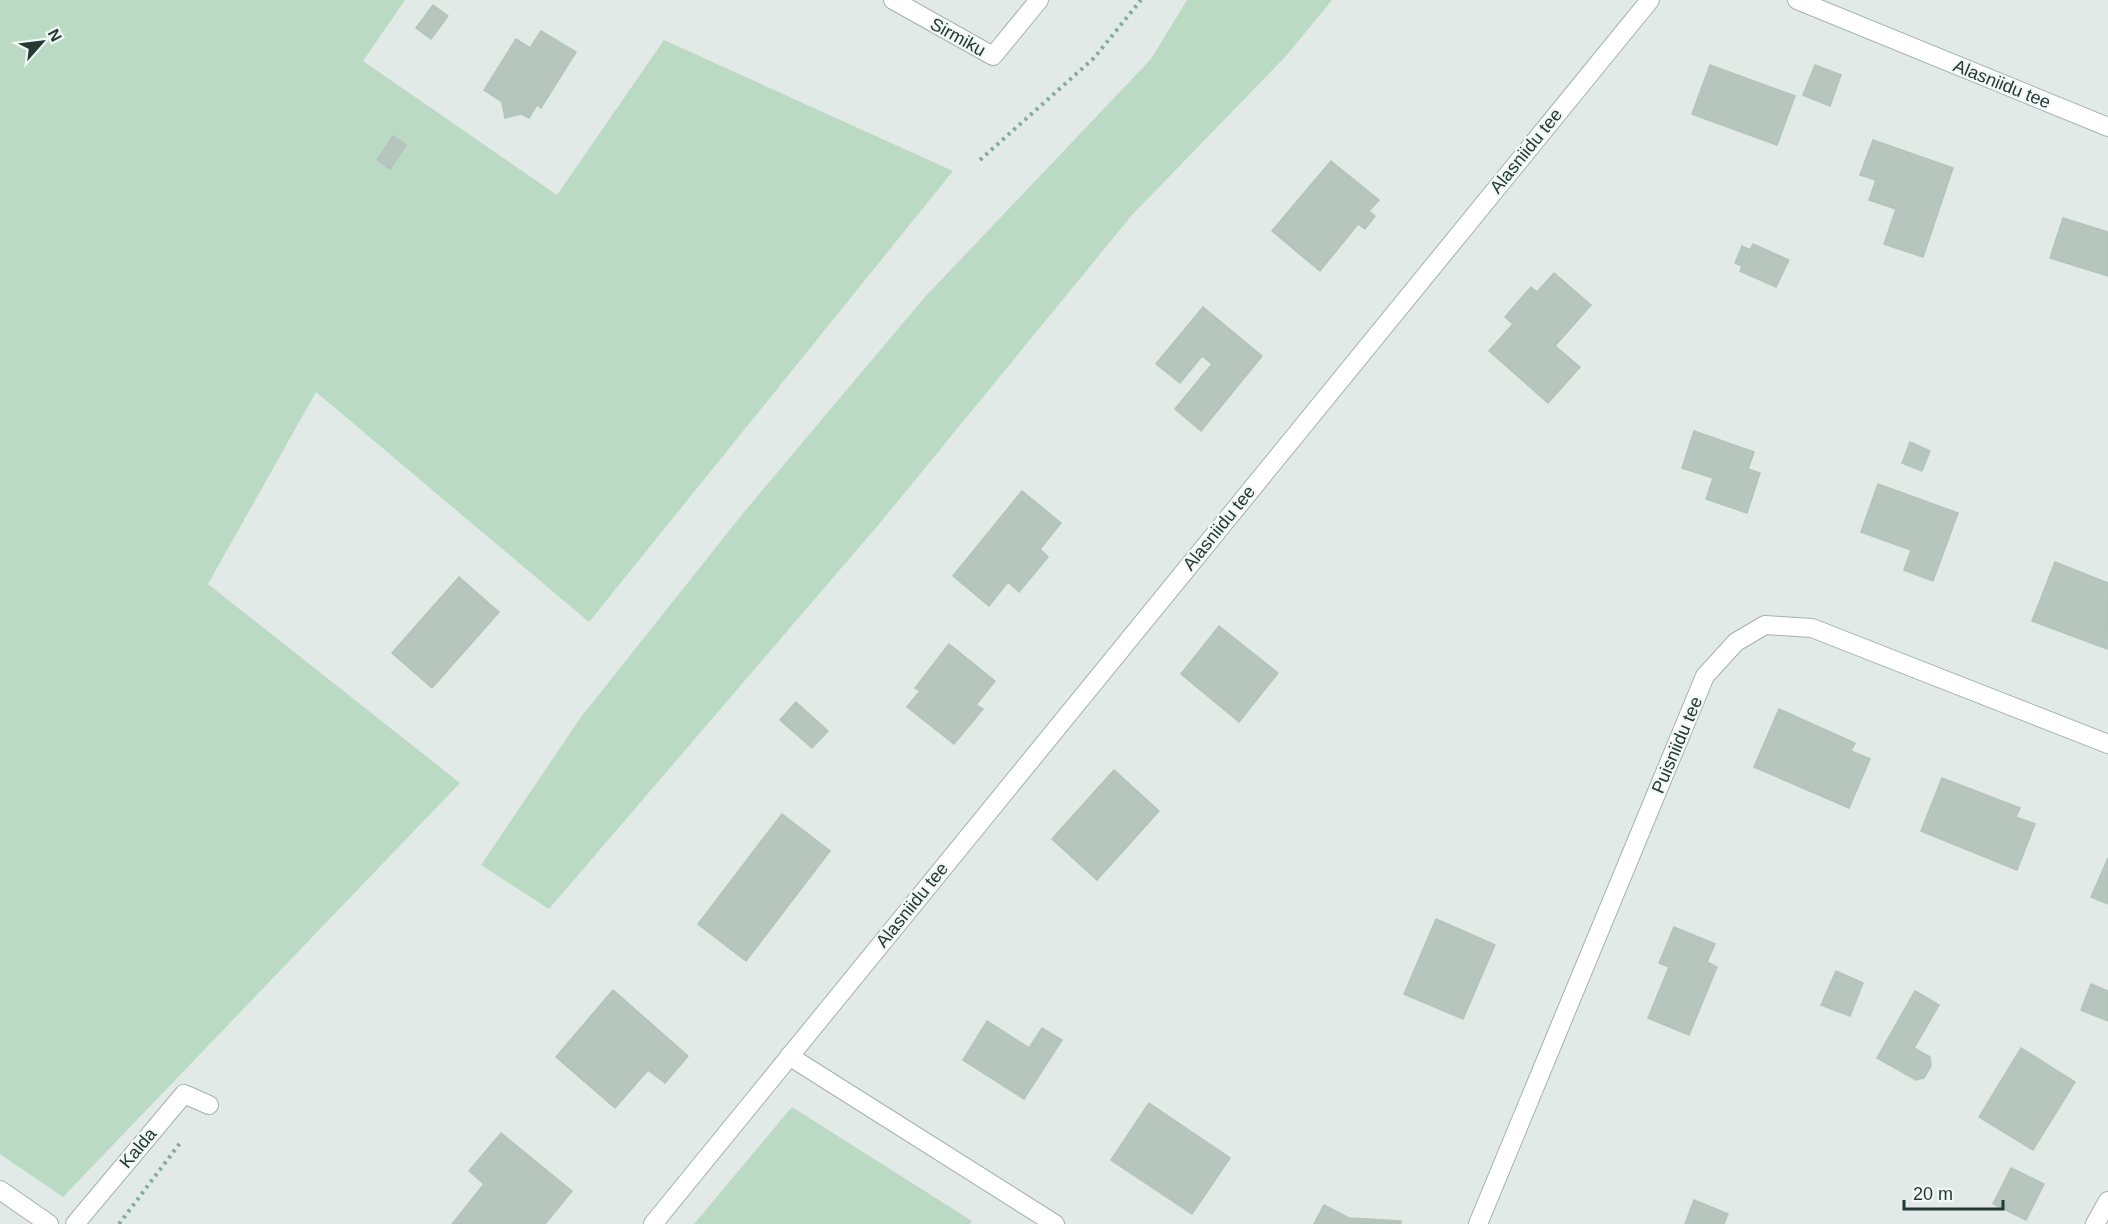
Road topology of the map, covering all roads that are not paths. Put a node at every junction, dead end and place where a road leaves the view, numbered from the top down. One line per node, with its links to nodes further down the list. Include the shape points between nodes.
1 (893, 0): 2 (street, Sirmiku, via 993,56)
2 (1039, 0)
3 (1650, 0): 7 (street, Alasniidu tee)
4 (1797, 0): 5 (street, Alasniidu tee)
5 (2108, 127)
6 (2108, 744): 15 (street, Puisniidu tee, via 1812,628 1765,625 1736,642 1705,676)
7 (789, 1056): 13 (street, Alasniidu tee); 14 (street)
8 (209, 1105): 12 (street, Kalda, via 184,1094)
9 (0, 1190): 11 (street)
10 (2108, 1201): 16 (street)
11 (49, 1224)
12 (75, 1224)
13 (653, 1224)
14 (1055, 1224)
15 (1478, 1224)
16 (2095, 1224)

